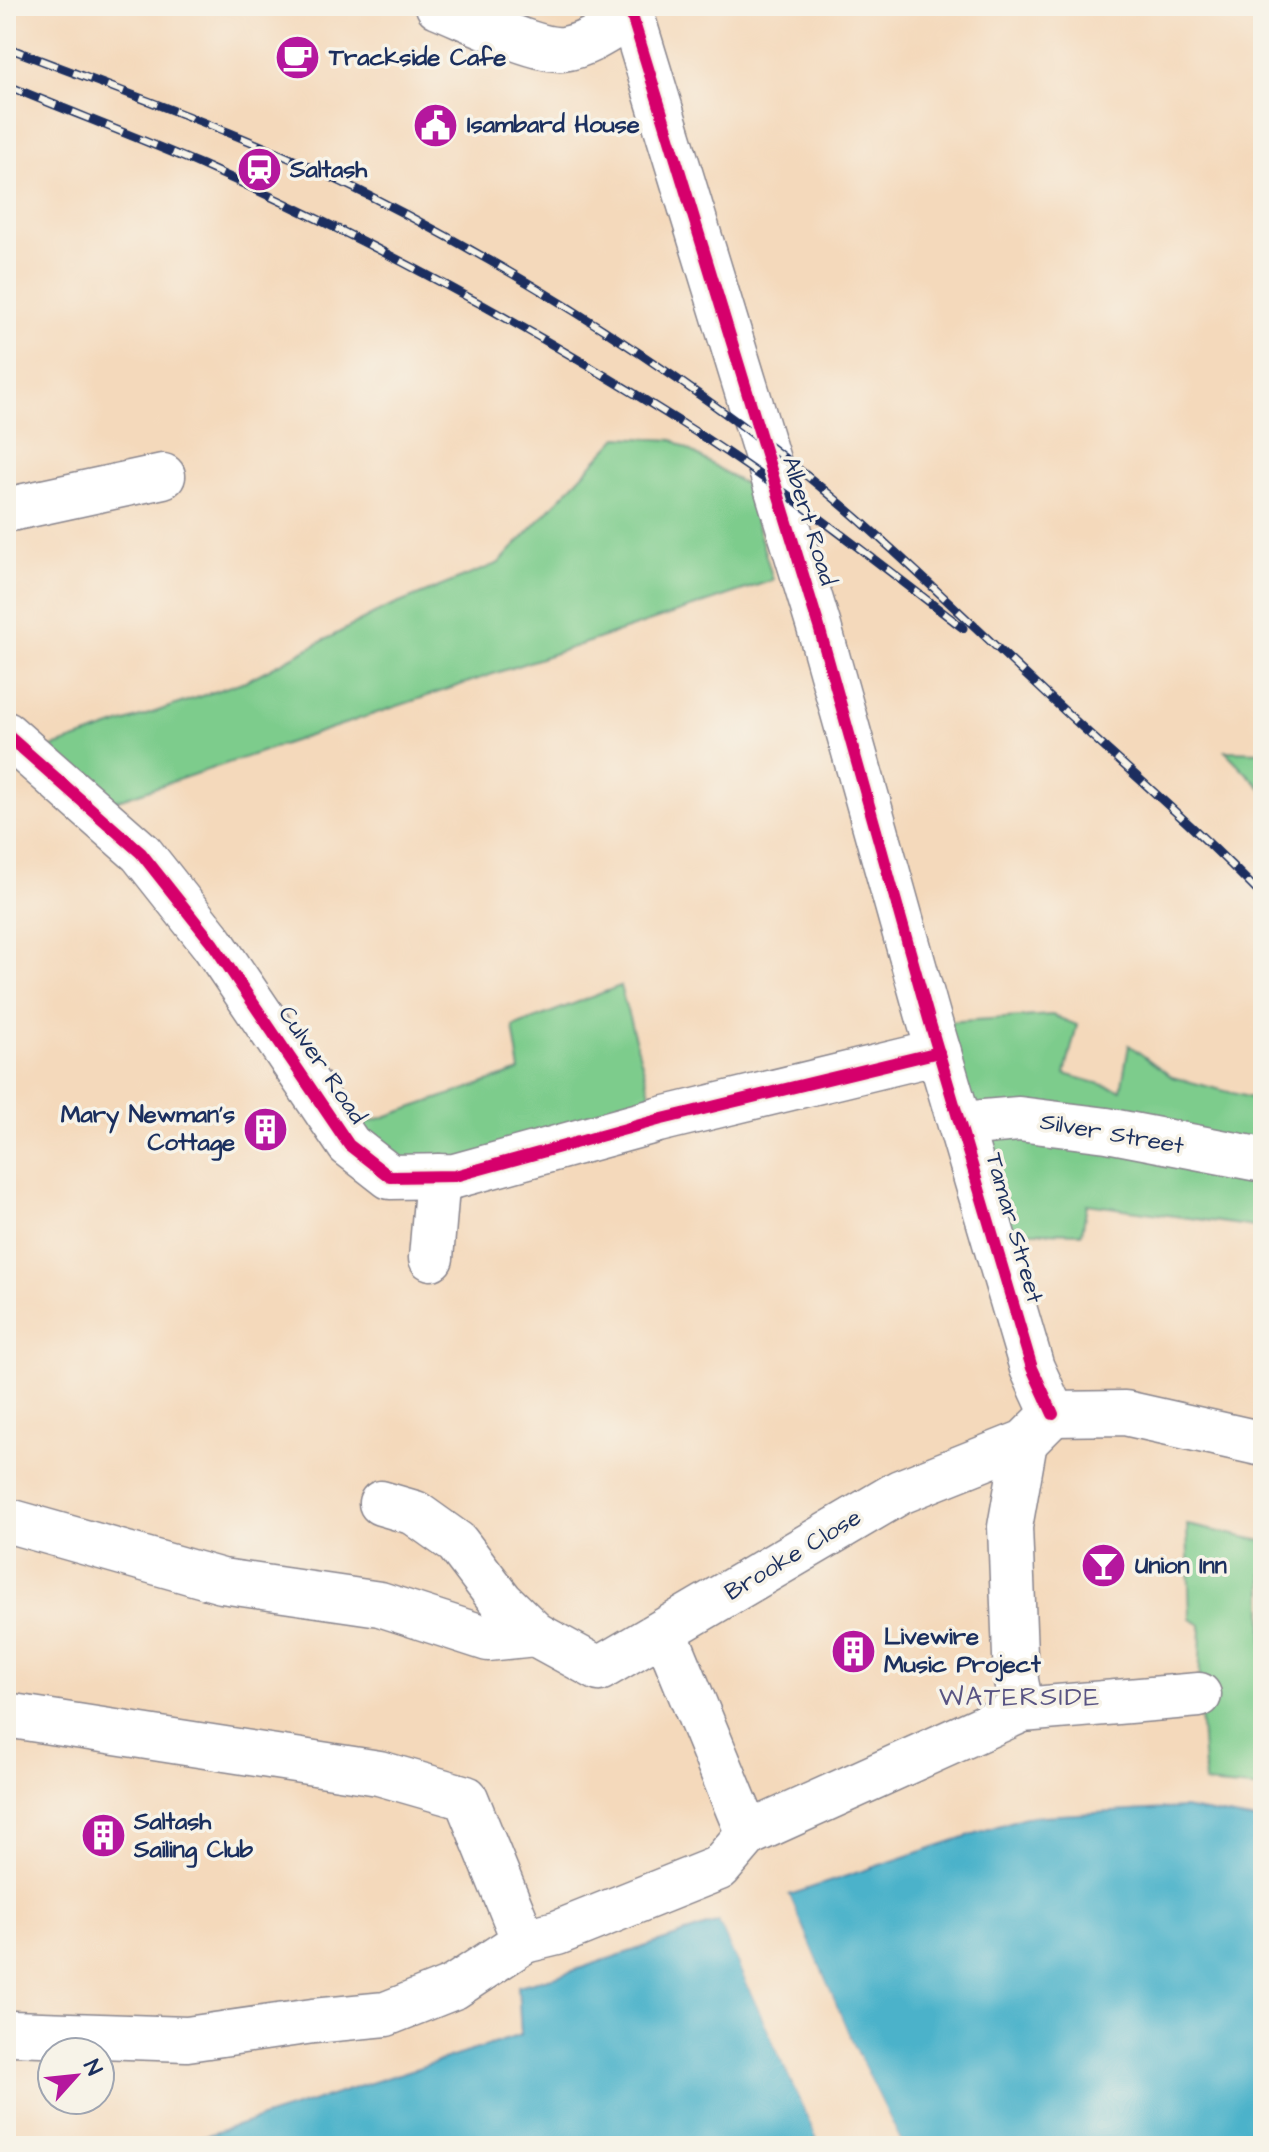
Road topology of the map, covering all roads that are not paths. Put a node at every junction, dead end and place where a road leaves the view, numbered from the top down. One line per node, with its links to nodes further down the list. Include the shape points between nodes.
1 (438, 6): 2 (street, via 523,41 562,49 596,37)
2 (630, 11): 6 (street, Albert Road, via 819,627)
3 (163, 476): 4 (street)
4 (6, 510)
5 (6, 734): 9 (street, Culver Road, via 141,853 213,944 349,1145 390,1177)
6 (939, 1052): 7 (street, Tamar Street); 9 (street, Culver Road, via 455,1176)
7 (961, 1124): 8 (street, Silver Street, via 1019,1119); 11 (street, Tamar Street, via 1032,1368)
8 (1263, 1160)
9 (438, 1176): 10 (street)
10 (431, 1258)
11 (1039, 1428): 12 (street, via 1125,1413); 15 (street, Brooke Close, via 900,1492); 18 (street, via 1010,1527 1016,1681)
12 (1263, 1444)
13 (381, 1503): 16 (street, via 415,1513 457,1543 501,1601)
14 (6, 1520): 16 (street, via 222,1581 380,1604 488,1639)
15 (665, 1632): 16 (street, Brooke Close, via 599,1669); 20 (street)
16 (535, 1634)
17 (1199, 1695): 18 (street)
18 (1022, 1710): 20 (street)
19 (6, 1715): 21 (street, via 379,1773 466,1798)
20 (748, 1834): 21 (street, via 719,1868 557,1933)
21 (524, 1941): 22 (street, via 454,1987 386,2014 187,2039)
22 (12, 2033)

